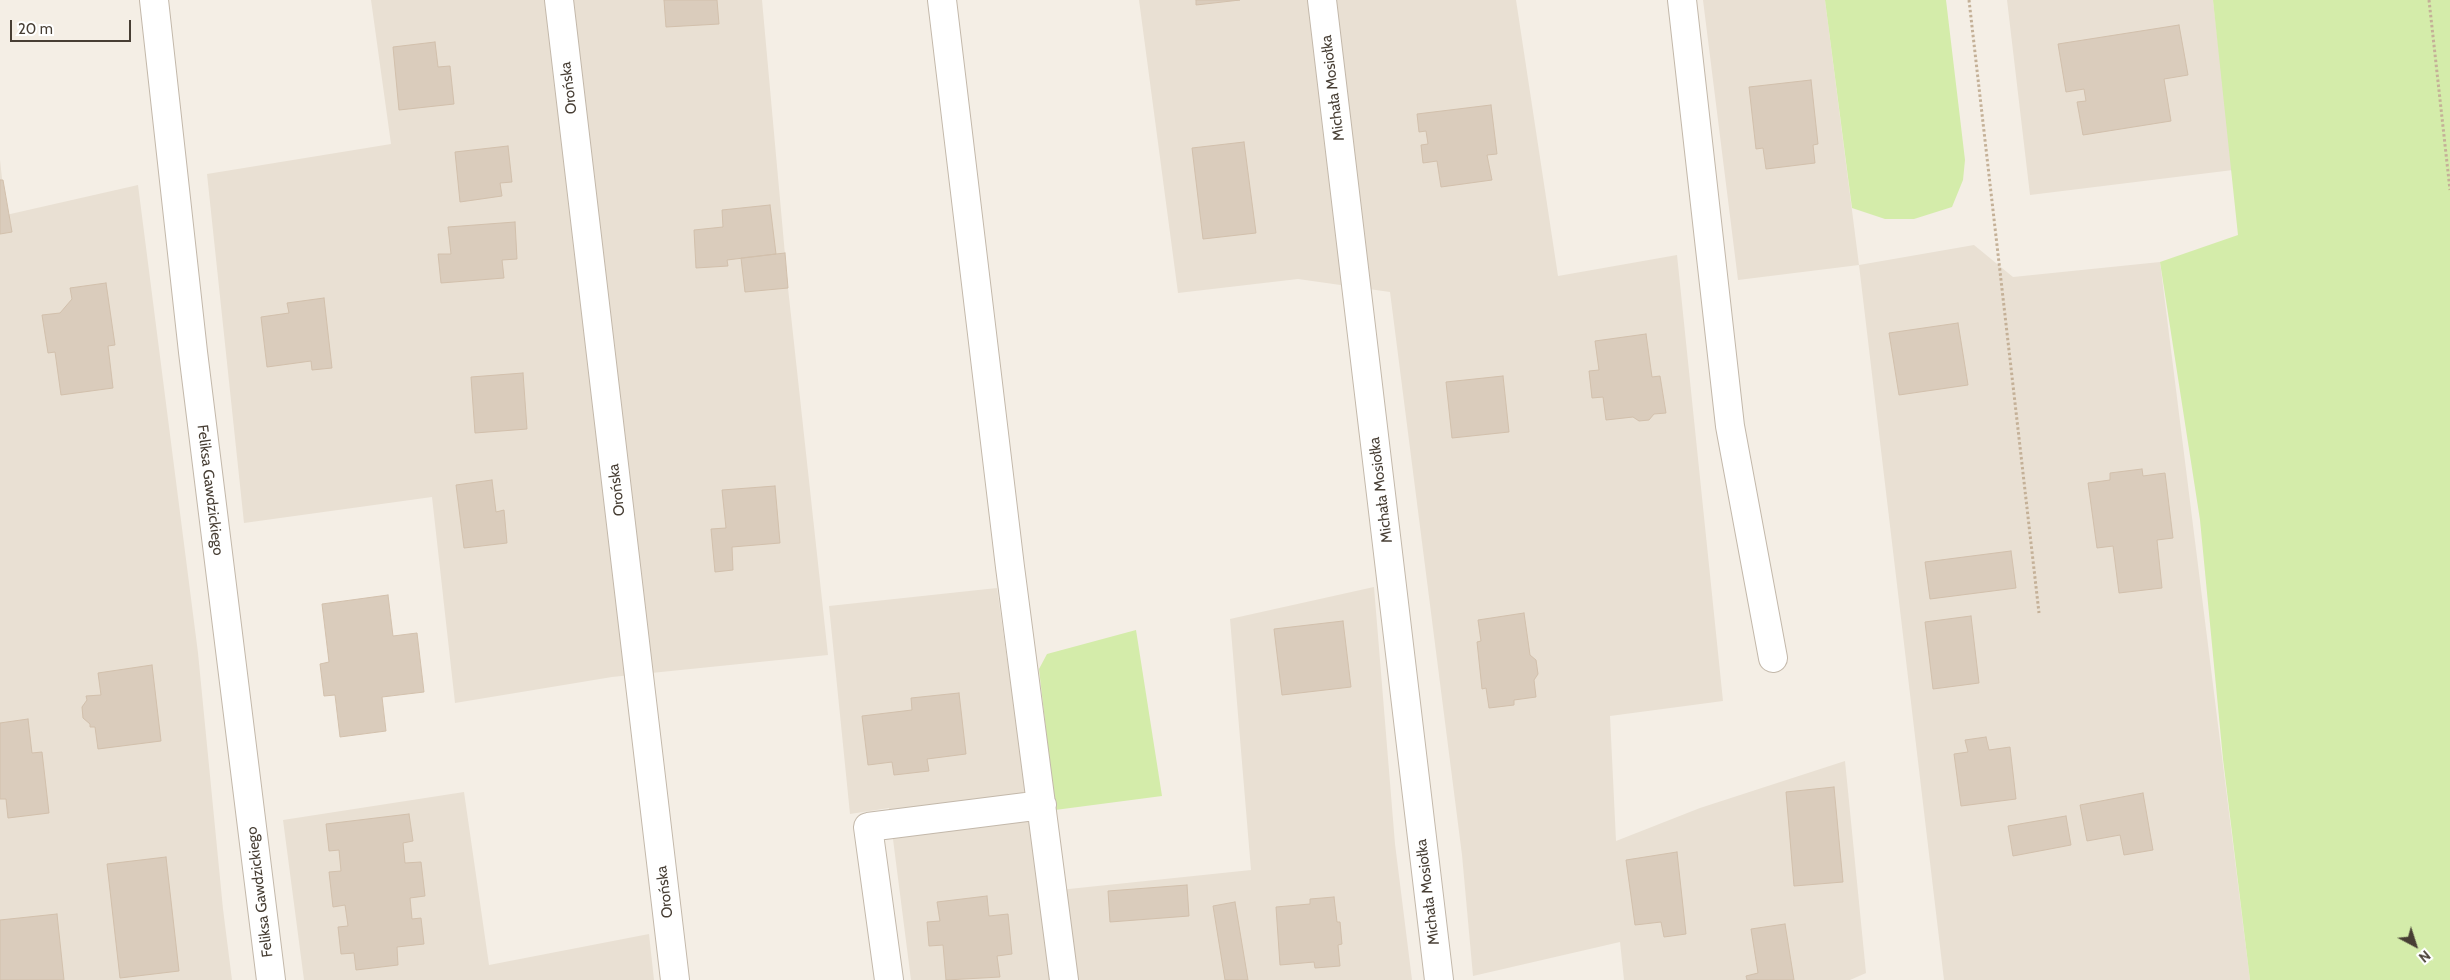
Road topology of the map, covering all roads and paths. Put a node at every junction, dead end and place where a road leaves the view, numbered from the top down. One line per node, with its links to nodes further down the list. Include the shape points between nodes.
1 (154, 0): 12 (street, Feliksa Gawdzickiego, via 194,361)
2 (559, 0): 13 (street, Orońska)
3 (942, 0): 11 (street, via 1010,568)
4 (1322, 0): 16 (street, Michała Mosiołka)
5 (1682, 0): 10 (street, via 1730,426)
6 (1969, 0): 9 (path)
7 (2429, 0): 8 (path)
8 (2450, 190)
9 (2039, 613)
10 (1773, 658)
11 (1042, 805): 14 (street, via 868,827); 15 (street)
12 (270, 980)
13 (675, 980)
14 (889, 980)
15 (1064, 980)
16 (1439, 980)

